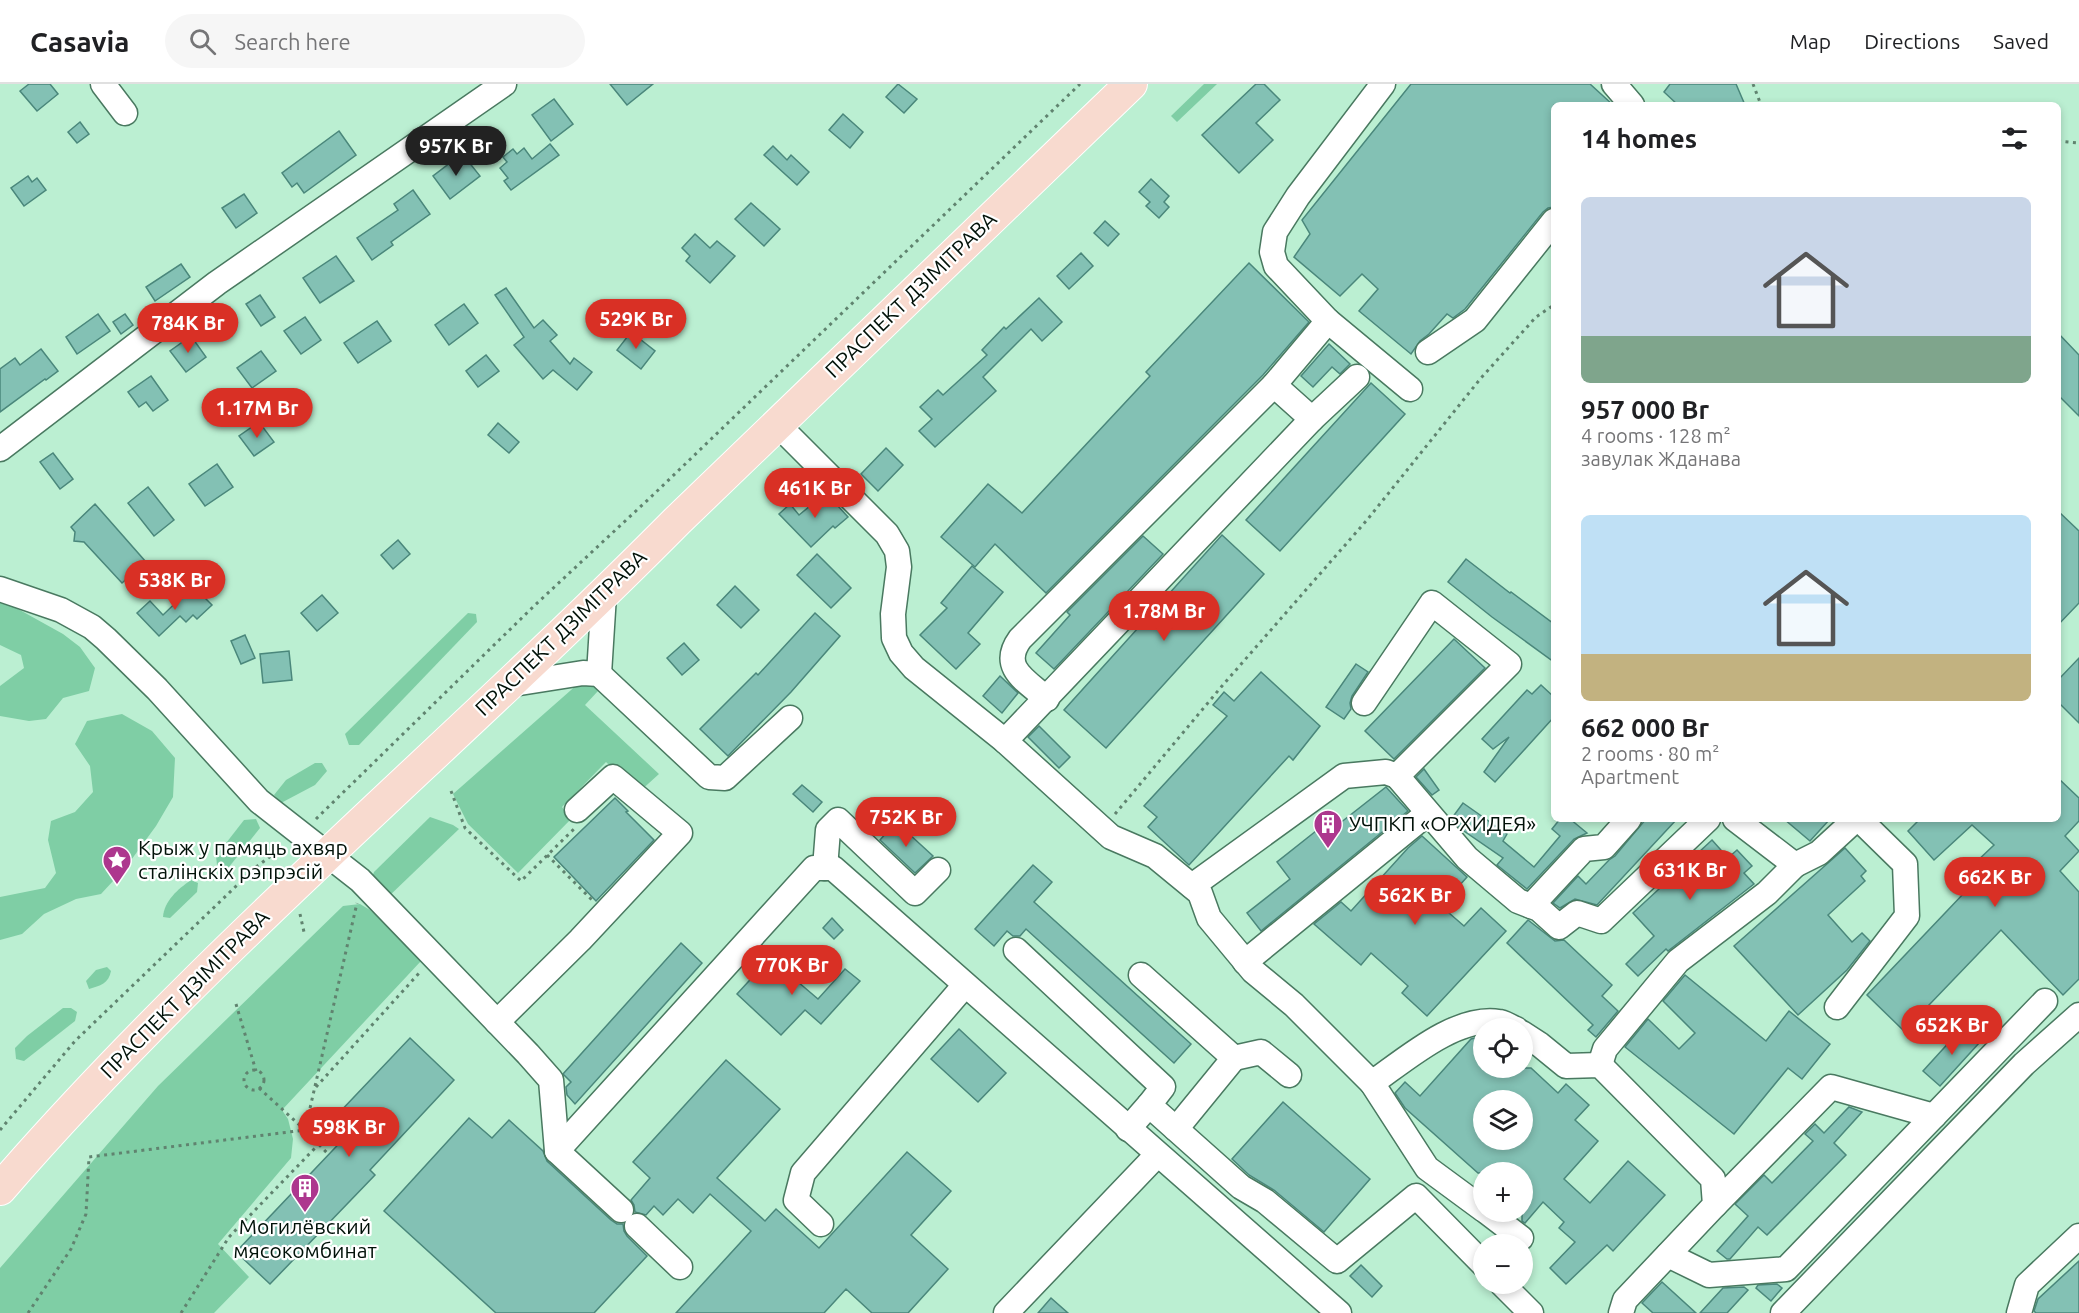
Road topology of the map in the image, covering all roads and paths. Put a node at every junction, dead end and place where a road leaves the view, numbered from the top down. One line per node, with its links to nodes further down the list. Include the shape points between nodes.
1 (103, 84): 10 (street)
2 (504, 84): 22 (street, via 217,283)
3 (1080, 84): 41 (path)
4 (1131, 84): 21 (main road, ПРАСПЕКТ ДЗІМІТРАВА)
5 (1383, 84): 15 (street, via 1275,232 1272,252 1276,266)
6 (1614, 84): 8 (street)
7 (1753, 84): 9 (path)
8 (1629, 102)
9 (1760, 102)
10 (125, 113)
11 (2061, 141): 12 (path)
12 (2079, 143)
13 (1551, 226): 16 (street, via 1475,320)
14 (1551, 307): 40 (path, via 1536,317 1480,378 1367,520)
15 (1329, 321): 18 (street); 19 (street)
16 (1428, 352)
17 (1357, 377): 20 (street)
18 (1274, 385): 20 (street); 27 (street, via 1014,647 1011,660 1015,671)
19 (1410, 389)
20 (1312, 419): 27 (street)
21 (777, 424): 24 (main road, ПРАСПЕКТ ДЗІМІТРАВА); 30 (street, via 887,534 897,550 899,567 892,614 894,638 901,653 914,669)
22 (0, 449)
23 (0, 589): 41 (street, via 61,610 92,627 157,689 258,801)
24 (603, 595): 25 (street); 26 (main road, ПРАСПЕКТ ДЗІМІТРАВА)
25 (599, 674): 26 (street); 29 (street, via 709,777 725,778)
26 (507, 685): 42 (main road, ПРАСПЕКТ ДЗІМІТРАВА)
27 (1047, 699): 30 (street)
28 (1364, 703): 31 (street, via 1432,603 1509,664)
29 (790, 718)
30 (1005, 741): 40 (street)
31 (1397, 776): 34 (street); 47 (street, via 1386,772 1344,776)
32 (451, 791): 43 (path, via 465,828 521,881)
33 (577, 810): 43 (path, via 585,820); 50 (street, via 613,777 680,833)
34 (1428, 813): 49 (street, via 1467,858 1518,901); 55 (street)
35 (1626, 822): 49 (street, via 1604,847 1584,849)
36 (1705, 822): 49 (street, via 1601,921 1576,913 1559,927)
37 (1739, 822): 44 (street)
38 (1854, 822): 44 (street, via 1819,853)
39 (1860, 822): 60 (street, via 1905,864 1907,916)
40 (1102, 828): 47 (street, via 1111,837 1155,856)
41 (300, 834): 42 (street); 76 (path, via 256,867 75,1041)
42 (326, 855): 54 (street, via 360,880); 82 (main road, ПРАСПЕКТ ДЗІМІТРАВА, via 190,986 62,1118)
43 (547, 855): 50 (path)
44 (1795, 865): 66 (street, via 1767,893 1678,962 1605,1049)
45 (825, 868): 46 (street, via 828,830 838,820 915,893); 57 (street, via 833,868); 79 (street, via 814,868)
46 (938, 870)
47 (1192, 886): 55 (street, via 1200,893 1209,918)
48 (358, 897): 70 (path)
49 (1531, 906)
50 (605, 913): 62 (street)
51 (300, 914): 52 (path)
52 (304, 932)
53 (1016, 950): 72 (street, via 1163,1086)
54 (434, 957): 62 (street); 70 (path)
55 (1245, 962): 69 (street)
56 (1141, 975): 65 (street)
57 (964, 985): 74 (street); 86 (street, via 803,1173 796,1200)
58 (2045, 1001): 73 (street)
59 (236, 1004): 67 (path)
60 (1837, 1007)
61 (2079, 1015): 99 (street, via 2024,1064)
62 (497, 1022): 79 (street, via 551,1080)
63 (1473, 1023): 69 (street, via 1433,1040)
64 (1533, 1040): 66 (street, via 1566,1066)
65 (1234, 1058): 68 (street, via 1261,1052); 75 (street)
66 (1600, 1065): 84 (street, via 1713,1179)
67 (256, 1071): 71 (path, via 263,1077); 71 (path, via 247,1073 244,1082 250,1090)
68 (1289, 1075)
69 (1372, 1083): 83 (street, via 1427,1168)
70 (316, 1087): 77 (path)
71 (259, 1088): 77 (path)
72 (1149, 1105): 74 (street); 75 (street)
73 (1934, 1116): 84 (street, via 1831,1086); 90 (street, via 1786,1269 1709,1275)
74 (1128, 1129): 81 (street)
75 (1176, 1129): 89 (street, via 1241,1187 1265,1201 1337,1261 1416,1196)
76 (0, 1130)
77 (305, 1130): 78 (path); 93 (path, via 89,1157 86,1214 71,1249)
78 (318, 1145): 80 (path); 94 (path, via 229,1237)
79 (557, 1151): 91 (street)
80 (329, 1155)
81 (1157, 1155): 95 (street); 96 (street)
82 (0, 1189)
83 (1473, 1202)
84 (1715, 1205): 90 (street)
85 (1500, 1222): 87 (street)
86 (821, 1224)
87 (1516, 1234)
88 (2079, 1236): 100 (street, via 2027,1285)
89 (1473, 1254)
90 (1668, 1256): 98 (street, via 1625,1300)
91 (680, 1267)
92 (1513, 1294): 97 (street)
93 (28, 1313)
94 (181, 1313)
95 (1006, 1313)
96 (1339, 1313)
97 (1531, 1313)
98 (1621, 1313)
99 (1783, 1313)
100 (2019, 1313)

